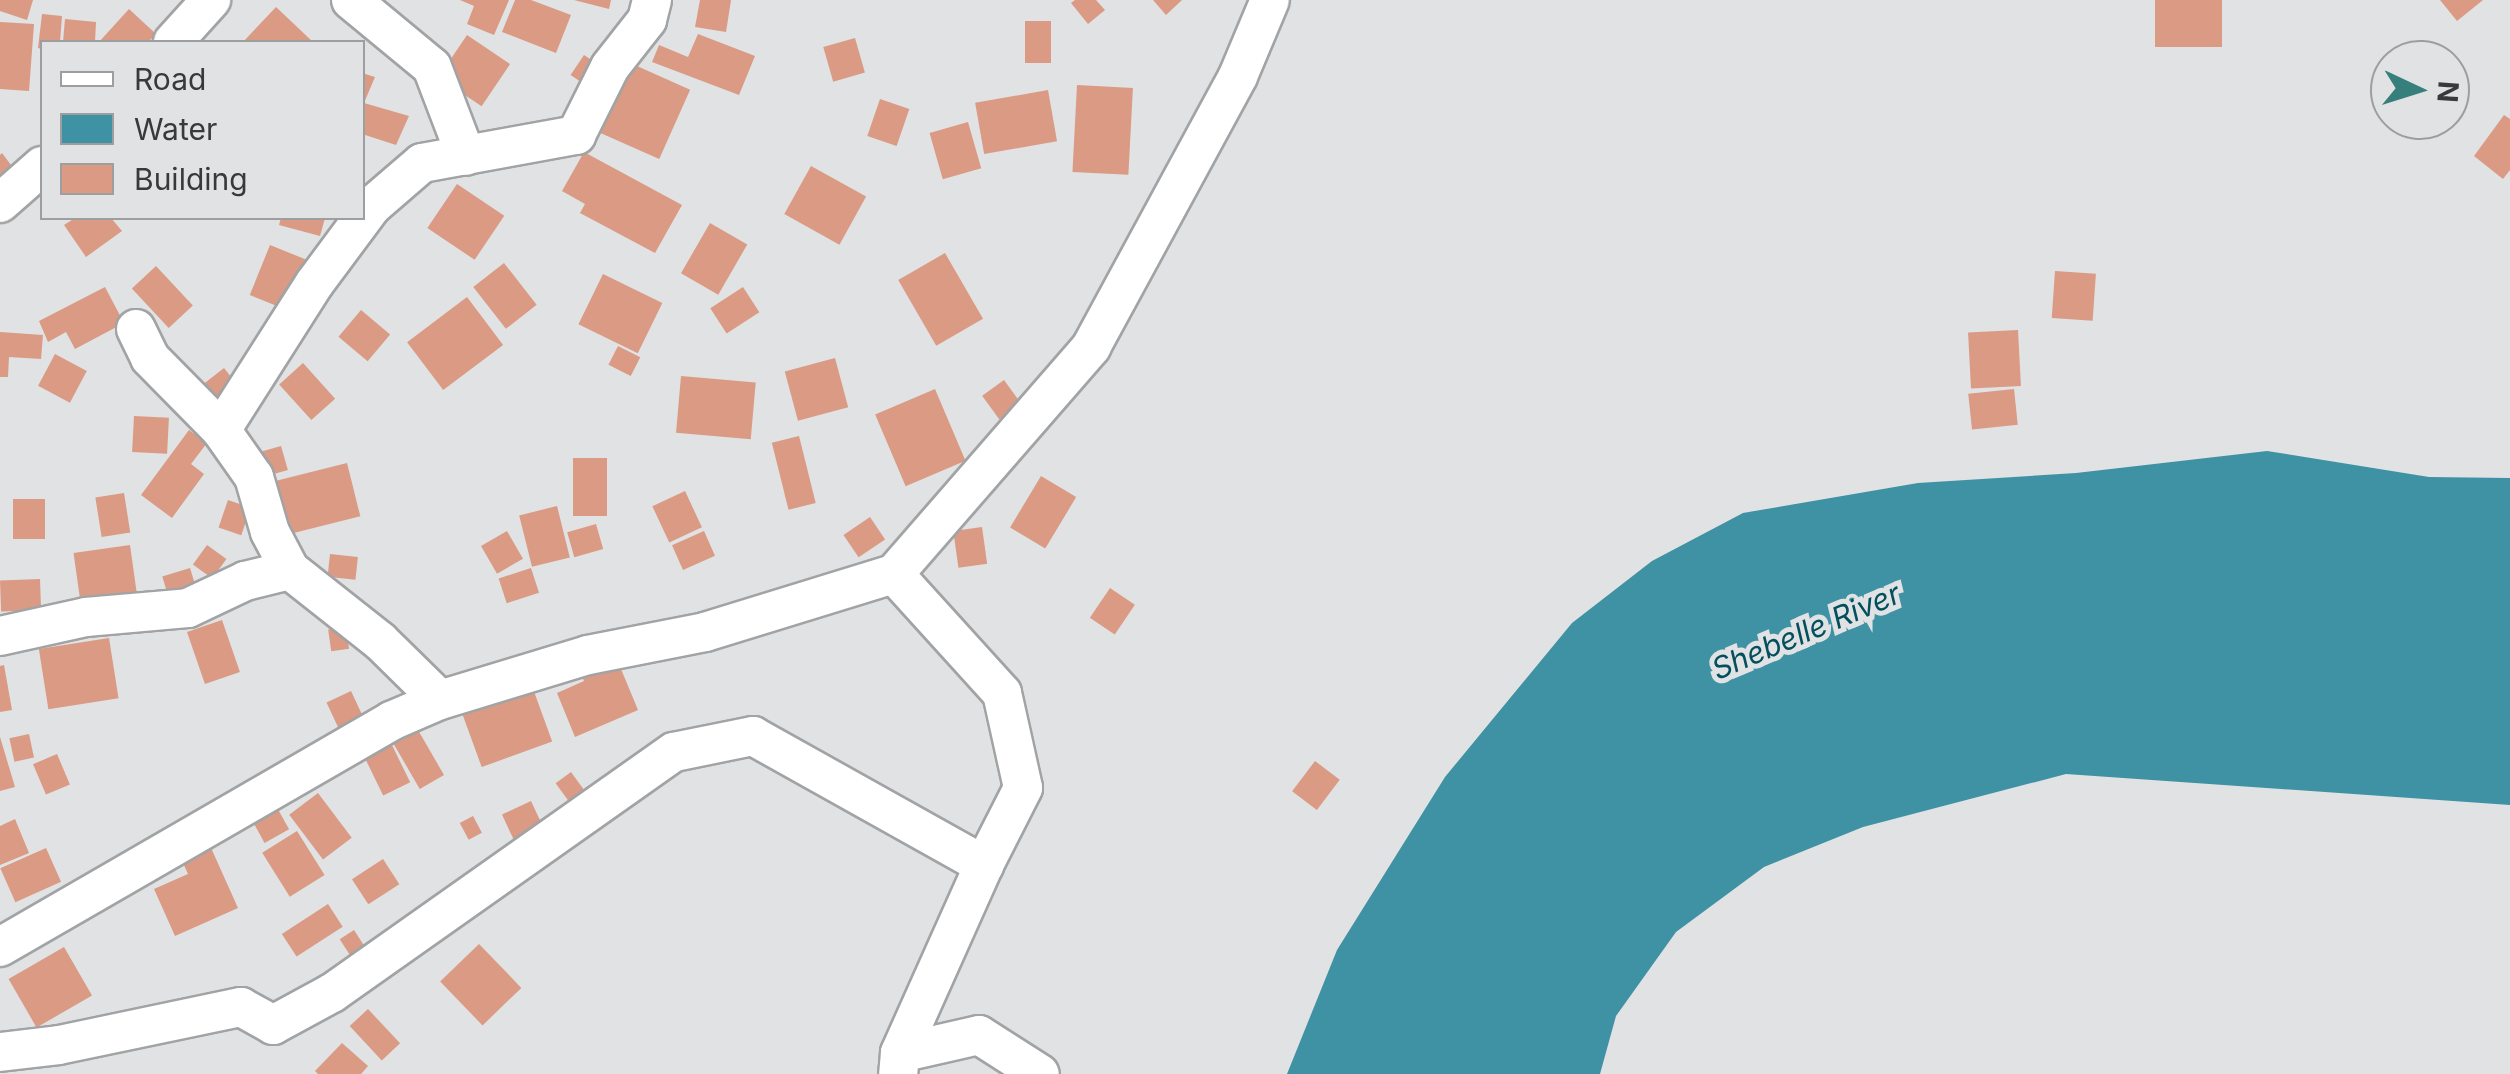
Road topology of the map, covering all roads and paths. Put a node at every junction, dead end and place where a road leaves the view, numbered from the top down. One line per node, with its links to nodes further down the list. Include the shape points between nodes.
1 (211, 0): 5 (street)
2 (352, 0): 6 (street, via 432,66)
3 (652, 0): 6 (street, via 647,20 610,66 576,134)
4 (1270, 0): 14 (street, via 1238,76 1091,347)
5 (175, 40)
6 (466, 156): 9 (street, via 422,163)
7 (40, 168): 8 (street)
8 (0, 203)
9 (365, 215)
10 (362, 220): 12 (street)
11 (136, 329): 12 (street, via 150,358)
12 (222, 430): 13 (street, via 254,477)
13 (290, 570): 15 (street, via 188,608 86,617); 16 (street, via 380,641)
14 (894, 574): 16 (street, via 705,632 588,655); 17 (street, via 1002,693 1024,788)
15 (0, 636)
16 (440, 700): 18 (street, via 391,721)
17 (984, 864): 19 (street, via 753,736 674,752 332,992 273,1025 241,1007); 20 (street)
18 (0, 947)
19 (0, 1052)
20 (899, 1064): 21 (street, via 979,1036)
21 (1040, 1074)

